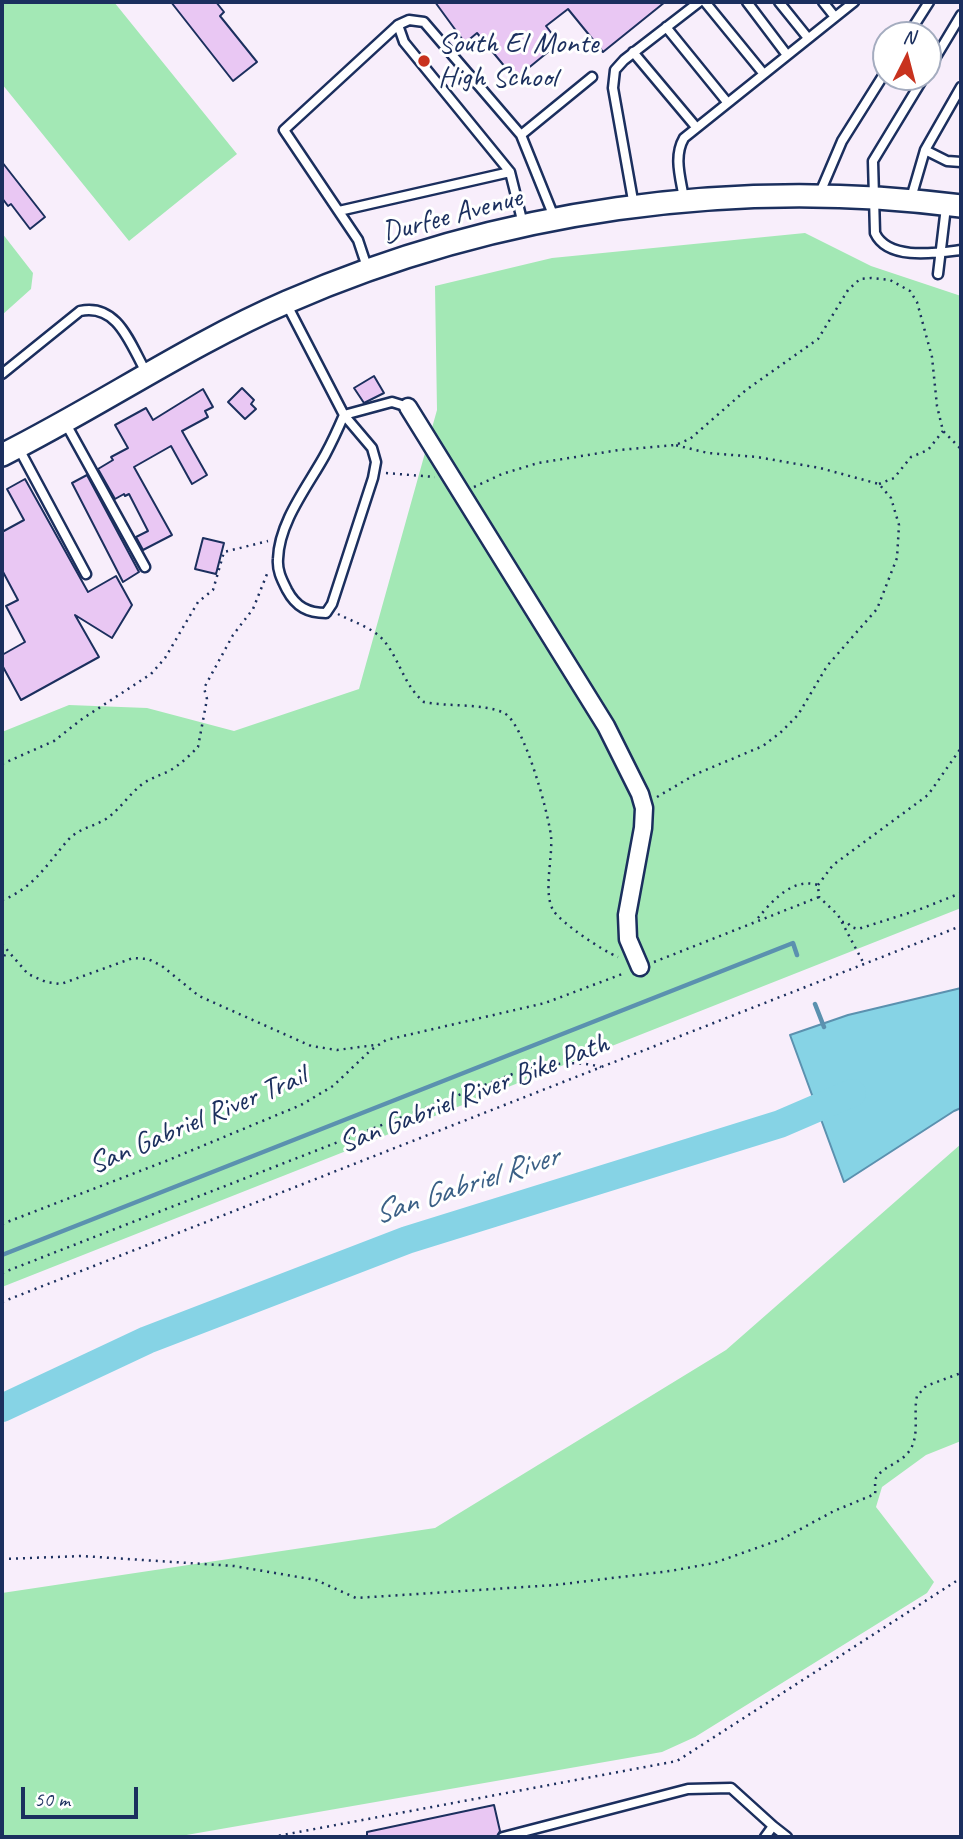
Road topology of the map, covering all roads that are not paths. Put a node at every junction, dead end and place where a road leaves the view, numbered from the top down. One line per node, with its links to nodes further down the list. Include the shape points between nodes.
1 (699, 2): 12 (lane)
2 (705, 2): 17 (lane)
3 (747, 2): 16 (lane)
4 (779, 2): 13 (lane)
5 (822, 2): 9 (lane)
6 (854, 2): 9 (lane)
7 (929, 2): 10 (lane)
8 (961, 15): 14 (lane)
9 (835, 17): 13 (lane)
10 (917, 21)
11 (398, 25): 24 (lane, via 409,20 424,22); 27 (lane, via 404,42); 34 (lane, via 284,130)
12 (666, 27): 15 (lane); 22 (lane)
13 (808, 38): 16 (lane)
14 (942, 47)
15 (633, 52): 23 (lane); 33 (lane, via 615,70 613,88)
16 (787, 55): 17 (lane)
17 (763, 73): 22 (lane)
18 (592, 77): 24 (lane)
19 (961, 87): 25 (lane)
20 (873, 91): 28 (lane, via 842,141)
21 (916, 91): 29 (lane, via 873,161)
22 (727, 102): 23 (lane)
23 (696, 127): 31 (lane, via 684,138 678,155)
24 (521, 135): 35 (lane)
25 (925, 150): 26 (lane); 30 (lane)
26 (961, 162)
27 (510, 172): 34 (lane); 36 (lane)
28 (819, 195): 29 (main road, Durfee Avenue); 31 (main road, Durfee Avenue)
29 (873, 198): 30 (main road, Durfee Avenue); 38 (lane, via 879,241 898,250)
30 (910, 200): 32 (main road, Durfee Avenue)
31 (685, 201): 33 (main road, Durfee Avenue)
32 (954, 205): 38 (lane)
33 (634, 206): 35 (main road, Durfee Avenue)
34 (339, 211): 39 (lane, via 358,240)
35 (555, 220): 36 (main road, Durfee Avenue)
36 (524, 226): 39 (main road, Durfee Avenue)
37 (961, 250): 38 (lane)
38 (941, 253): 40 (lane)
39 (368, 271): 41 (main road, Durfee Avenue)
40 (938, 274)
41 (286, 303): 43 (main road, Durfee Avenue); 45 (lane)
42 (2, 374): 43 (lane, via 80,311 94,308 115,319)
43 (148, 376): 46 (main road, Durfee Avenue)
44 (408, 407): 45 (lane, via 392,402); 50 (street, via 606,726 640,794 643,828 627,915 628,939)
45 (344, 415): 45 (lane, via 290,517 277,561 290,595 312,613 329,609 376,462 372,448)
46 (65, 421): 47 (main road, Durfee Avenue); 48 (lane)
47 (10, 451): 49 (lane)
48 (145, 567)
49 (86, 574)
50 (640, 967)
51 (773, 1826): 52 (lane, via 731,1787 688,1789); 53 (lane); 54 (lane)
52 (503, 1837)
53 (765, 1837)
54 (787, 1837)

